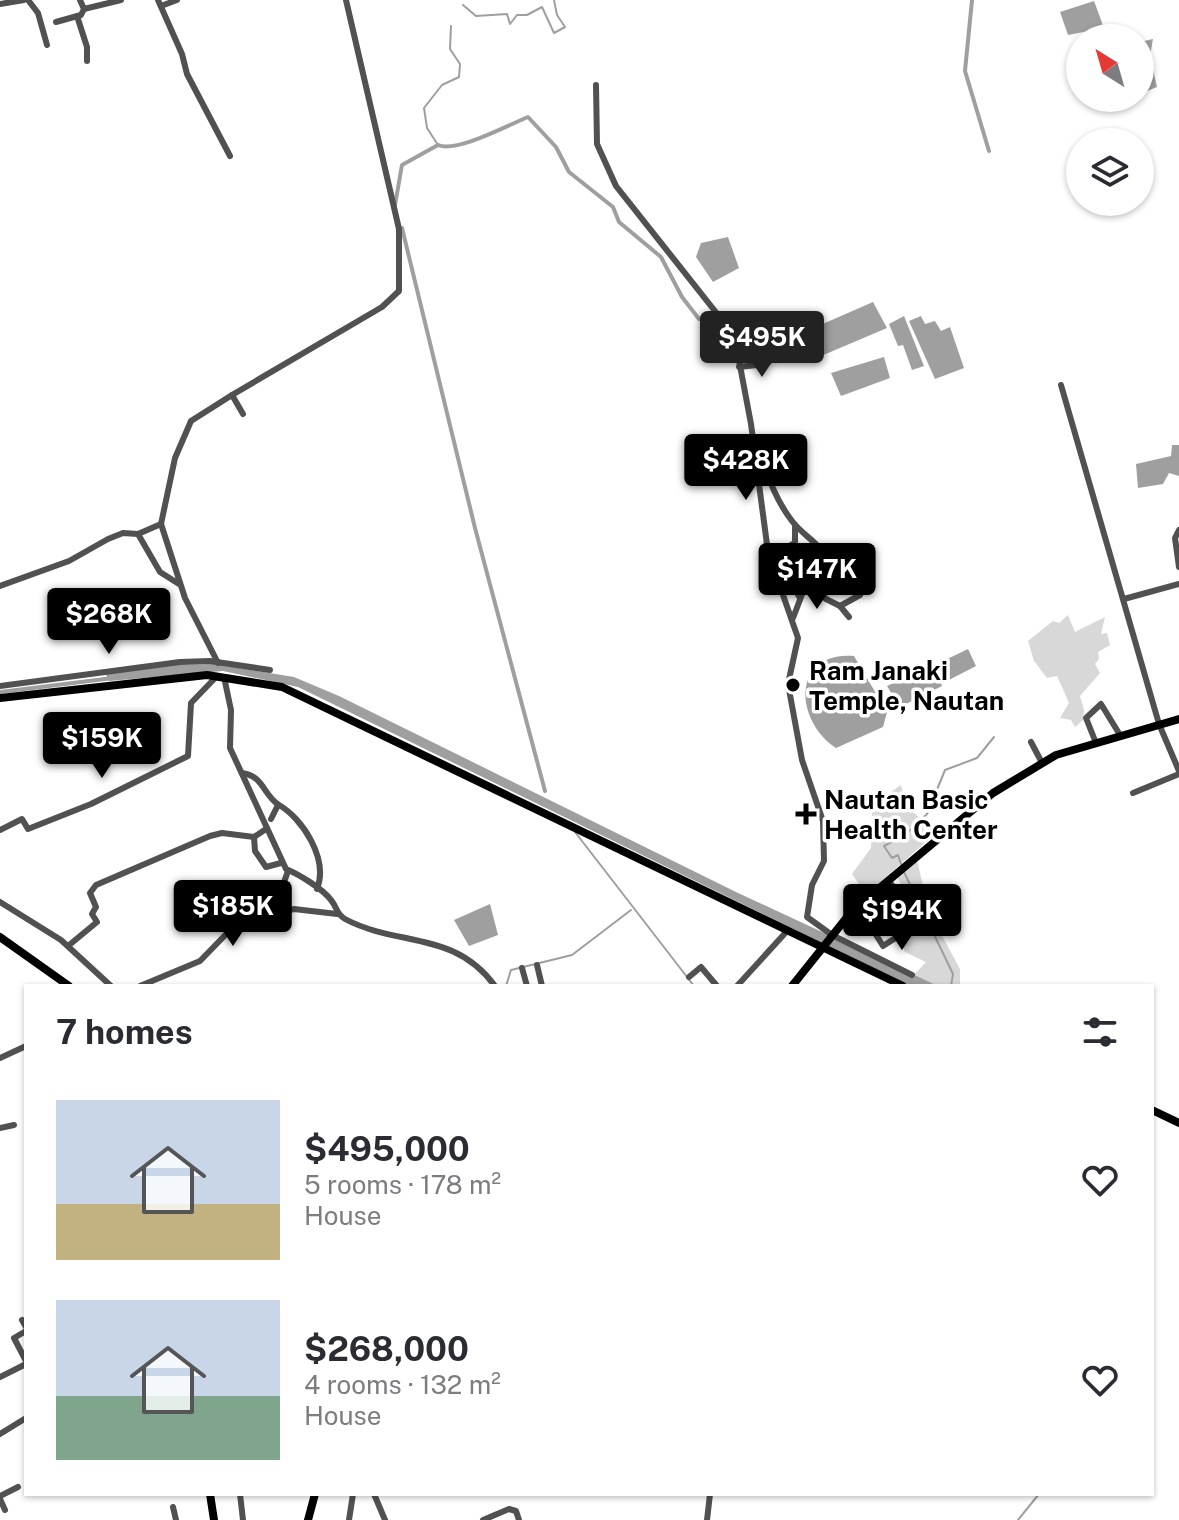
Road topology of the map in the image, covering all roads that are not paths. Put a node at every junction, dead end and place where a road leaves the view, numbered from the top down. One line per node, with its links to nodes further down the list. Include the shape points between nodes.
1 (26, 0): 6 (street); 14 (street, via 38,13)
2 (80, 0): 9 (street)
3 (121, 0): 7 (street)
4 (177, 0): 8 (street)
5 (346, 0): 21 (street, via 399,229 399,291 382,307)
6 (0, 1)
7 (109, 1): 9 (street)
8 (159, 3): 12 (street)
9 (84, 9): 10 (street)
10 (77, 16): 13 (street); 15 (street)
11 (177, 18): 12 (street)
12 (166, 19): 17 (street, via 187,74)
13 (56, 22)
14 (47, 45)
15 (87, 61)
16 (596, 85): 19 (street, via 597,144 616,186 731,333)
17 (230, 156)
18 (771, 360): 19 (street)
19 (739, 367): 24 (street)
20 (1061, 385): 40 (street)
21 (232, 395): 22 (street); 27 (street, via 191,421 175,458)
22 (243, 414)
23 (794, 438): 24 (street)
24 (757, 451): 25 (street); 28 (street)
25 (755, 461): 26 (street); 43 (street, via 768,552 781,599)
26 (738, 466)
27 (161, 524): 30 (street); 35 (street)
28 (795, 525): 34 (street, via 791,545); 34 (street, via 824,551 828,568)
29 (1179, 530): 32 (street)
30 (138, 534): 35 (street, via 160,572); 37 (street, via 123,533 69,561)
31 (812, 549): 34 (street, via 817,563)
32 (1179, 567)
33 (787, 575): 39 (street)
34 (811, 578): 39 (street); 41 (street, via 826,599)
35 (179, 584): 44 (street)
36 (1179, 584): 40 (street)
37 (0, 586)
38 (860, 595): 41 (street)
39 (800, 598): 43 (street)
40 (1124, 599): 50 (street)
41 (840, 606): 42 (street)
42 (849, 617)
43 (793, 618): 76 (street, via 798,644 788,684 825,845 806,912)
44 (218, 663): 45 (street); 47 (street, via 180,662)
45 (270, 670)
46 (220, 676): 48 (main road, via 169,677); 55 (street, via 231,710 230,748); 61 (street, via 191,703 188,756 28,829 22,819); 75 (main road, via 282,687 313,699)
47 (0, 686)
48 (0, 698)
49 (1179, 719): 50 (main road)
50 (1159, 724): 51 (main road); 56 (street)
51 (1120, 735): 53 (main road); 53 (street, via 1101,704 1086,718)
52 (1031, 742): 54 (street)
53 (1096, 743): 54 (main road)
54 (1041, 761): 65 (main road, via 968,811)
55 (242, 773): 58 (street, via 258,779); 60 (street)
56 (1179, 773): 57 (street)
57 (1133, 793)
58 (278, 805): 59 (street); 67 (street, via 298,817 311,842 320,876)
59 (271, 819)
60 (266, 829): 62 (street); 63 (street)
61 (0, 830)
62 (254, 837): 63 (street, via 255,851 266,867); 79 (street, via 210,836 96,885 90,893 97,922)
63 (281, 863): 64 (street)
64 (288, 871): 67 (street); 68 (street, via 283,885)
65 (892, 877): 69 (main road); 74 (street, via 903,899)
66 (246, 885): 68 (street, via 263,884)
67 (317, 889): 73 (street, via 332,900)
68 (265, 891): 71 (street)
69 (868, 897): 72 (main road); 74 (street)
70 (0, 902): 79 (street)
71 (268, 903): 73 (street, via 275,915 294,909); 88 (street, via 236,916 235,925 200,961)
72 (858, 906): 76 (main road); 80 (street)
73 (337, 914): 89 (street, via 369,930 438,944 482,970)
74 (883, 916): 80 (street, via 897,937)
75 (788, 930): 78 (main road); 93 (street)
76 (832, 935): 78 (main road); 81 (street)
77 (0, 937): 86 (main road)
78 (824, 944): 94 (main road); 95 (main road)
79 (68, 946): 87 (street)
80 (883, 946): 81 (street)
81 (870, 954): 84 (street)
82 (537, 965): 91 (street)
83 (522, 968): 90 (street)
84 (912, 975)
85 (689, 977): 92 (street, via 701,967)
86 (66, 984)
87 (109, 984)
88 (145, 984)
89 (493, 984)
90 (526, 984)
91 (542, 984)
92 (715, 984)
93 (739, 984)
94 (794, 984)
95 (899, 984)
96 (24, 1046): 97 (street)
97 (0, 1058)
98 (1154, 1111): 99 (main road)
99 (1179, 1123)
100 (14, 1125): 101 (street)
101 (0, 1128)
102 (24, 1327): 103 (street, via 14,1338)
103 (24, 1359)
104 (24, 1364): 105 (street)
105 (0, 1377)
106 (24, 1419): 107 (street)
107 (0, 1434)
108 (18, 1487): 115 (street)
109 (210, 1496): 119 (main road)
110 (240, 1496): 120 (street)
111 (314, 1496): 121 (main road)
112 (353, 1496): 122 (street)
113 (375, 1496): 123 (street)
114 (710, 1496): 126 (street)
115 (0, 1498): 117 (street)
116 (173, 1507): 118 (street)
117 (5, 1510)
118 (176, 1520)
119 (214, 1520)
120 (243, 1520)
121 (308, 1520)
122 (349, 1520)
123 (385, 1520)
124 (483, 1520): 125 (street, via 509,1509)
125 (519, 1520)
126 (707, 1520)

